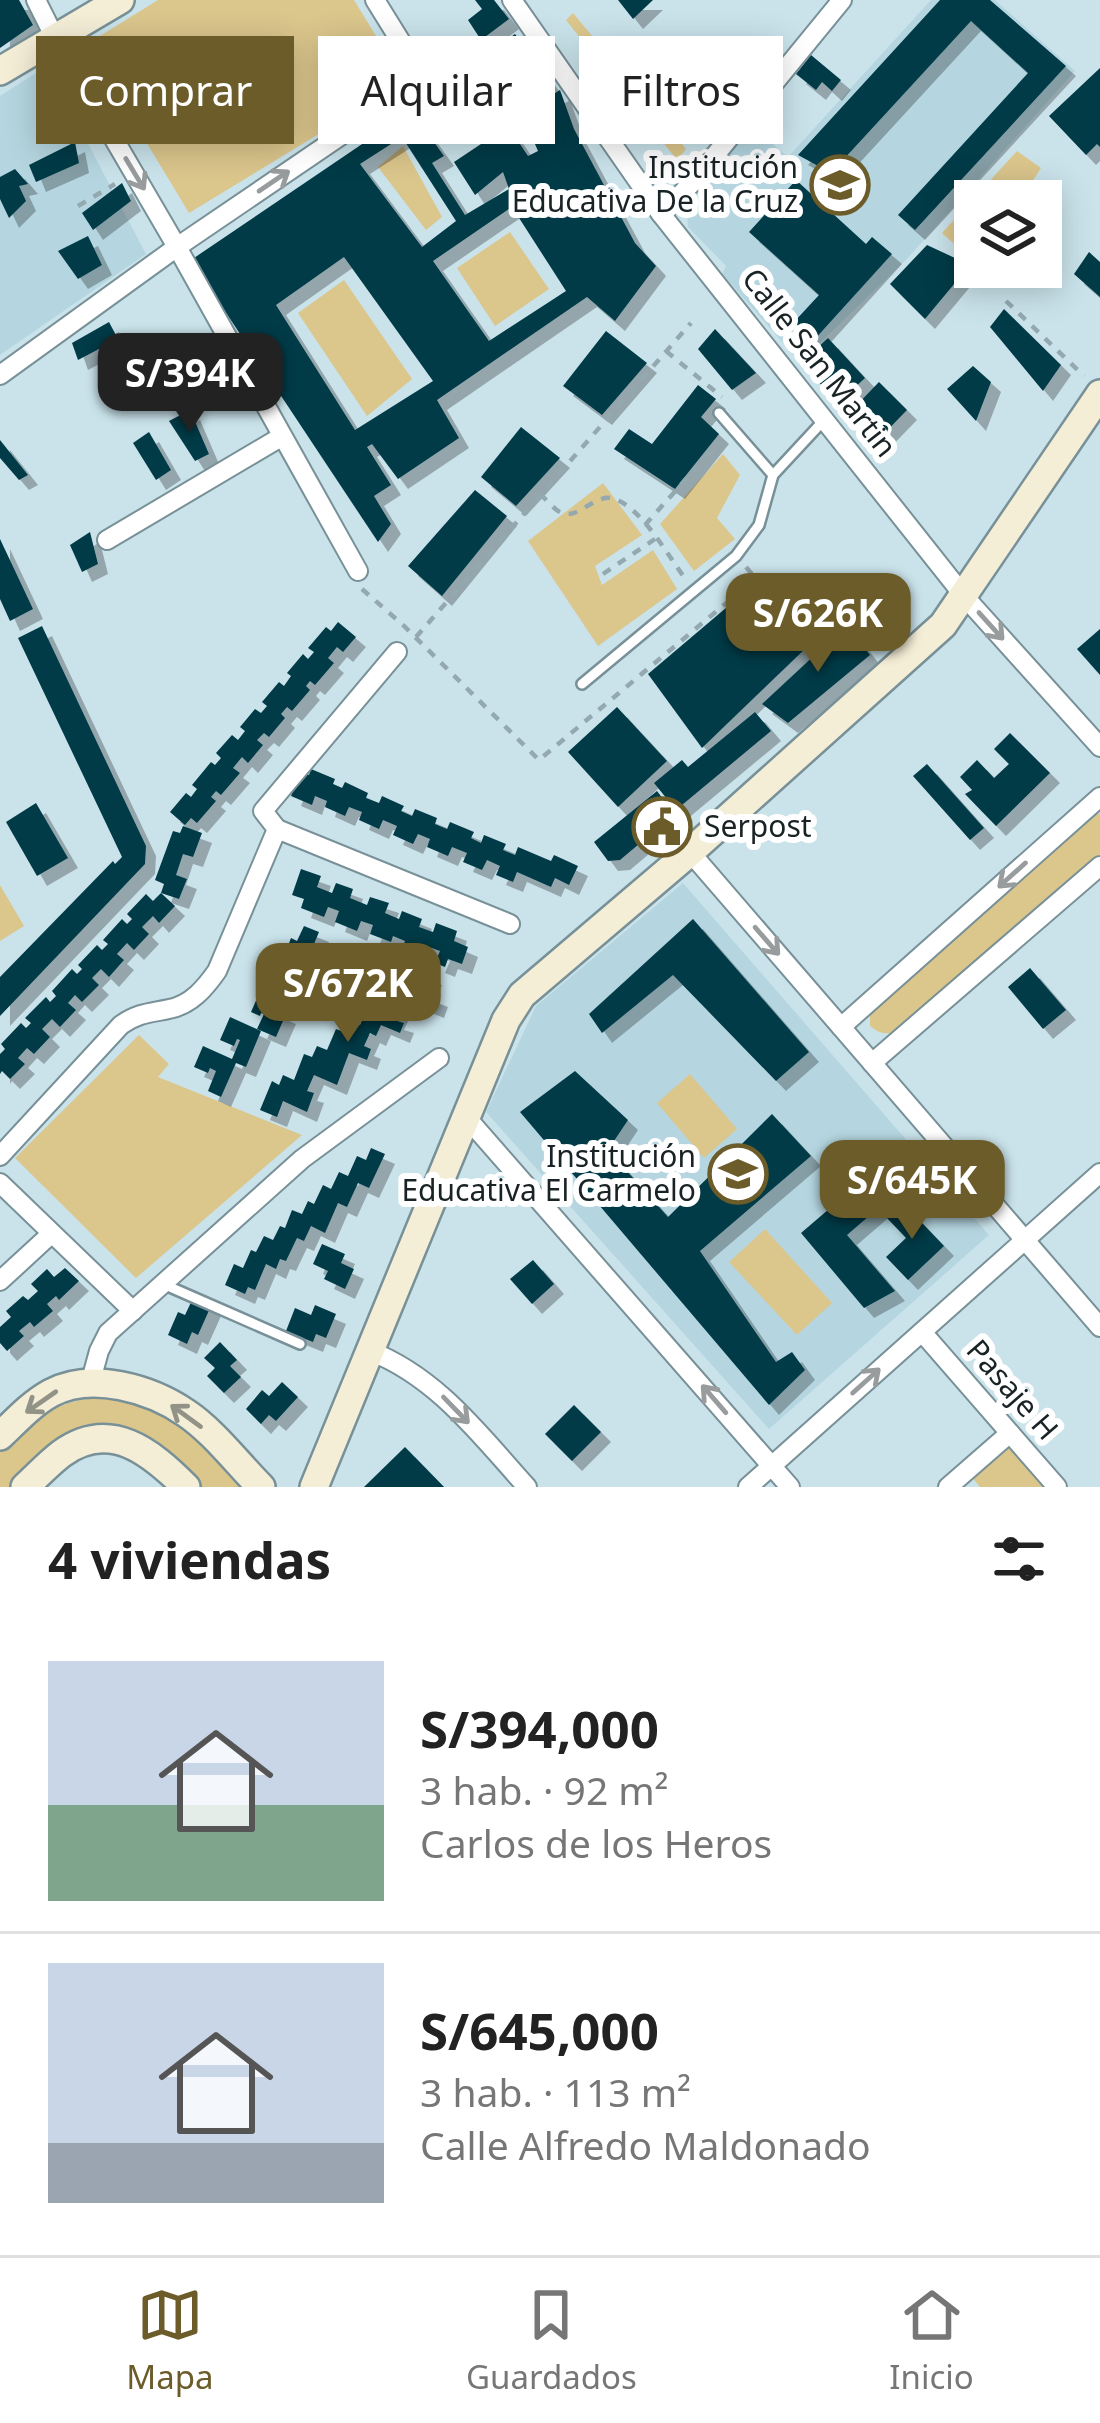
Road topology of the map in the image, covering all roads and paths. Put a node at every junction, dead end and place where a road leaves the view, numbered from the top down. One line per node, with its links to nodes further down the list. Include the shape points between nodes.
1 (36, 0): 6 (street)
2 (120, 0): 7 (street)
3 (374, 0): 14 (street, one-way to 3, via 424,79)
4 (512, 0): 13 (street, Calle San Martin)
5 (842, 0): 13 (street)
6 (54, 36)
7 (58, 36)
8 (36, 49): 9 (street)
9 (0, 71)
10 (117, 144): 11 (street)
11 (134, 173): 12 (path); 14 (street, one-way to 14)
12 (78, 206)
13 (661, 214): 21 (street, Calle San Martin)
14 (178, 247): 18 (street); 23 (street)
15 (1006, 301): 19 (path)
16 (691, 323): 17 (path)
17 (666, 351): 20 (path, via 726,401); 25 (path)
18 (0, 374)
19 (1092, 385): 34 (street)
20 (719, 413): 22 (lane)
21 (825, 419): 24 (lane); 34 (street, Calle San Martin)
22 (732, 428): 24 (lane); 26 (path)
23 (281, 437): 28 (street); 30 (street)
24 (773, 475): 29 (lane, via 759,525)
25 (540, 494): 26 (path, via 569,514 608,497); 35 (path)
26 (645, 525): 27 (path)
27 (655, 539): 31 (path); 33 (path)
28 (107, 540)
29 (736, 556): 32 (path); 33 (lane)
30 (355, 567): 35 (path, via 350,575)
31 (603, 574)
32 (755, 579): 35 (path, via 539,760); 36 (path)
33 (695, 591): 38 (lane)
34 (964, 596): 39 (street, Calle San Martin, one-way to 39); 42 (street, via 944,625)
35 (416, 638)
36 (812, 646)
37 (397, 652): 41 (street, via 263,811)
38 (583, 684)
39 (1100, 747)
40 (1100, 797): 45 (street, one-way to 45)
41 (277, 830): 44 (street); 49 (street, via 208,985 183,1004 121,1025)
42 (690, 852): 45 (street, one-way to 45); 48 (street, via 522,995)
43 (1100, 866): 47 (street)
44 (510, 924)
45 (841, 1027): 47 (street)
46 (439, 1058): 55 (street, via 302,1160)
47 (872, 1063): 53 (street)
48 (467, 1118): 60 (street); 64 (street, one-way to 48)
49 (0, 1156)
50 (1100, 1173): 53 (street)
51 (0, 1183): 52 (street)
52 (51, 1234): 54 (street); 56 (street)
53 (1025, 1240): 57 (street); 58 (street)
54 (0, 1281)
55 (163, 1284): 56 (street); 59 (lane)
56 (133, 1311): 61 (street, via 109,1333)
57 (1100, 1327)
58 (922, 1332): 62 (street, Pasaje H); 64 (street, one-way to 58)
59 (300, 1344)
60 (370, 1351): 69 (street); 70 (street, one-way to 70, via 449,1401)
61 (90, 1384): 63 (street, one-way to 63, via 54,1391); 68 (street, one-way to 61, via 189,1415 136,1389)
62 (1010, 1432): 65 (street); 73 (street, Pasaje H)
63 (0, 1436)
64 (772, 1465): 71 (street); 72 (street)
65 (961, 1483)
66 (25, 1487): 67 (street, via 64,1451 113,1438 159,1460)
67 (186, 1487)
68 (261, 1487)
69 (314, 1487)
70 (527, 1487)
71 (748, 1487)
72 (790, 1487)
73 (1058, 1487)

